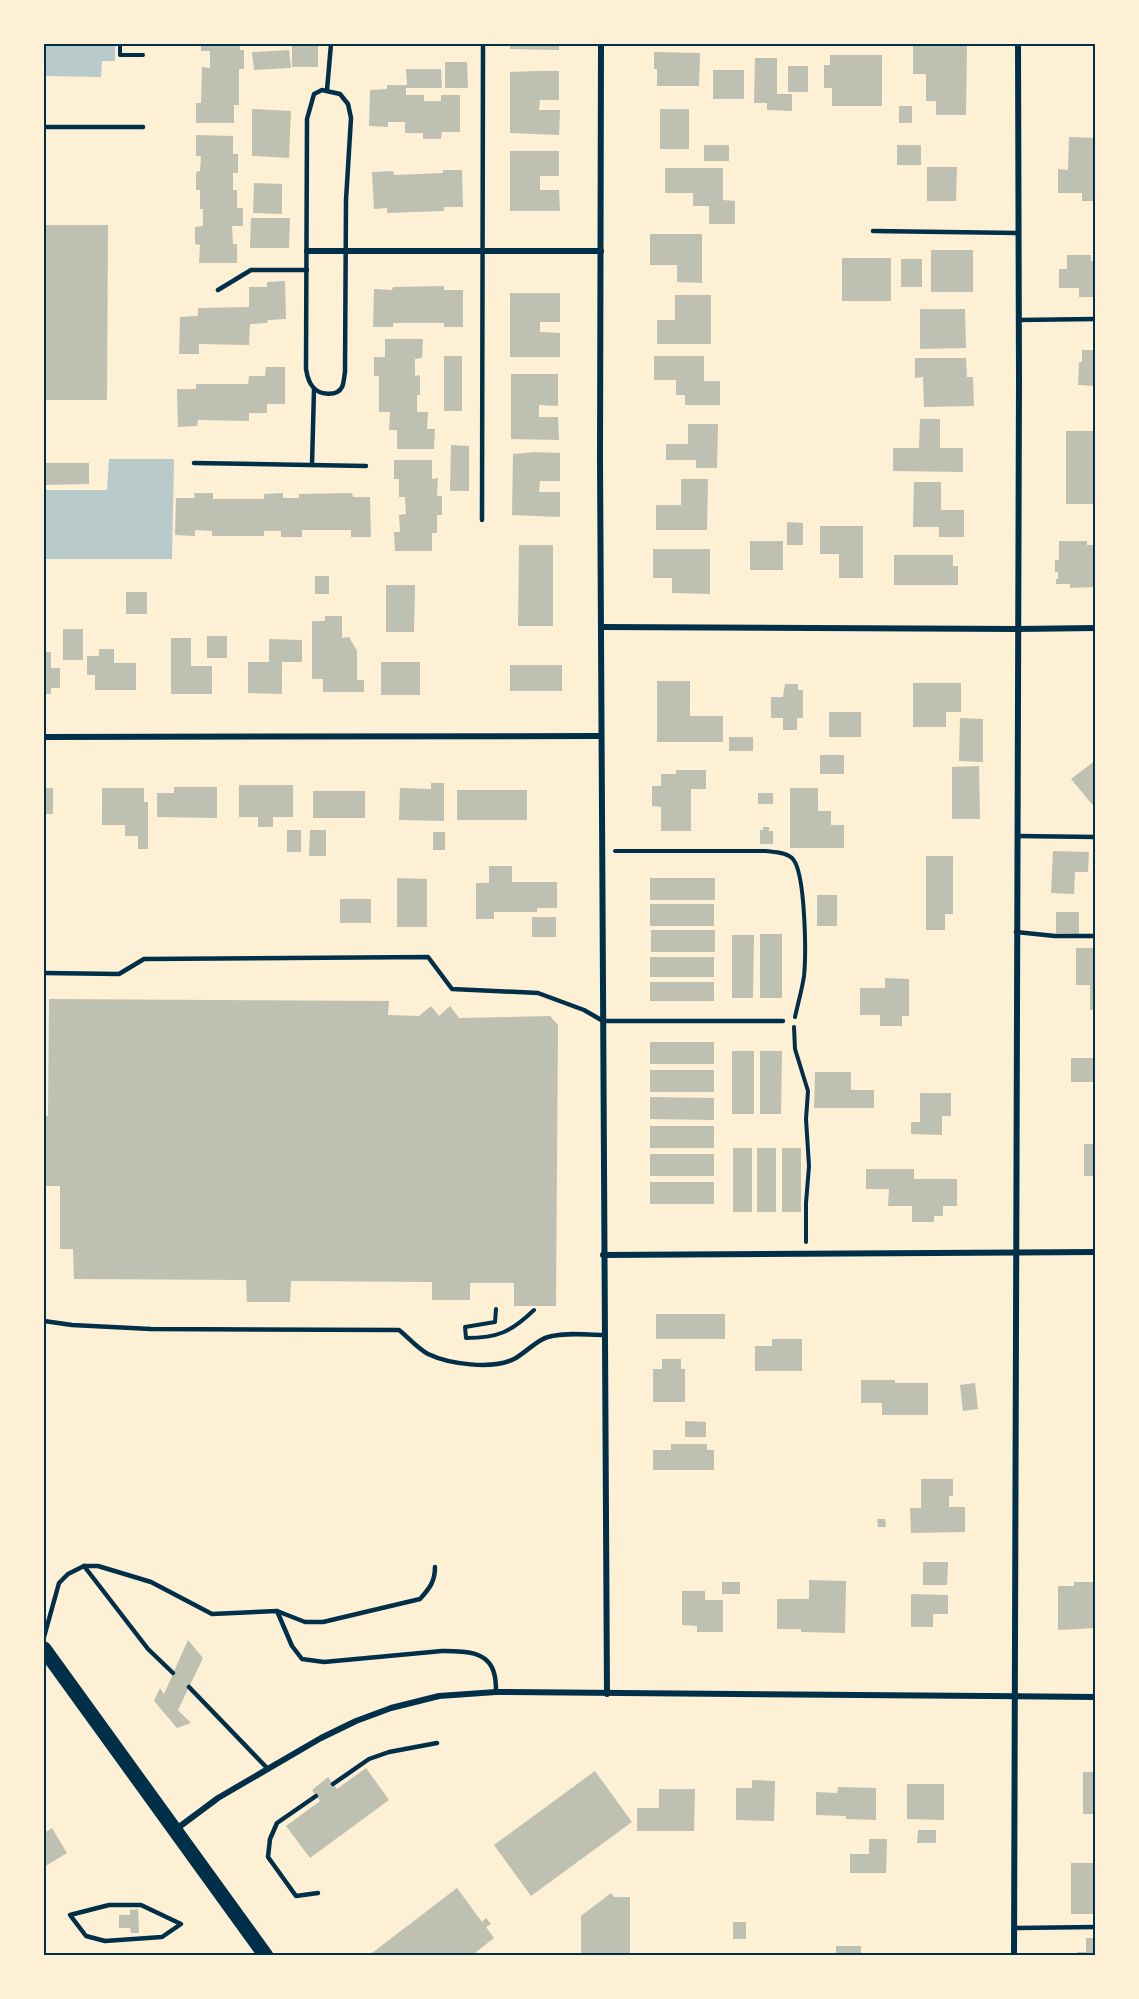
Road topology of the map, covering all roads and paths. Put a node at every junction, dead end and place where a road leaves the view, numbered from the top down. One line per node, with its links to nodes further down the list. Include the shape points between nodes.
1 (120, 44): 6 (path, via 120,55)
2 (331, 44): 7 (lane)
3 (483, 44): 14 (lane)
4 (602, 44): 15 (street)
5 (1018, 44): 11 (street)
6 (142, 55)
7 (327, 90): 12 (lane, via 314,94 307,119); 13 (lane, via 340,94 348,104 351,118)
8 (44, 127): 9 (lane)
9 (143, 127)
10 (873, 231): 11 (lane)
11 (1018, 233): 19 (street)
12 (307, 251): 13 (street); 16 (lane)
13 (346, 251): 14 (street); 20 (lane, via 342,386 331,394)
14 (482, 251): 15 (street); 24 (lane)
15 (601, 251): 25 (street)
16 (307, 270): 17 (lane, via 251,270); 20 (lane, via 306,369)
17 (218, 290)
18 (1095, 319): 19 (lane)
19 (1018, 320): 27 (street)
20 (314, 389): 22 (lane)
21 (194, 463): 22 (lane)
22 (312, 465): 23 (lane)
23 (366, 466)
24 (482, 520)
25 (601, 627): 27 (street); 28 (street)
26 (1095, 628): 27 (street)
27 (1017, 630): 30 (street)
28 (601, 736): 29 (street); 32 (street)
29 (44, 737)
30 (1016, 836): 31 (lane); 33 (street)
31 (1095, 837)
32 (602, 851): 36 (street); 40 (path, via 779,852 792,858 798,869 803,895 804,975 793,1035 808,1091)
33 (1016, 932): 34 (lane); 38 (street)
34 (1095, 936)
35 (44, 973): 36 (lane, via 119,974 144,959 428,957 452,989 538,993)
36 (603, 1021): 37 (lane); 41 (street)
37 (783, 1021)
38 (1015, 1252): 39 (street); 40 (street); 55 (street)
39 (1095, 1252)
40 (806, 1254): 41 (street)
41 (603, 1255): 45 (street)
42 (496, 1309): 43 (path, via 495,1322 465,1327 466,1338 507,1333)
43 (534, 1310)
44 (44, 1321): 45 (lane, via 151,1329 399,1330 426,1353 451,1362 475,1364 510,1361 545,1337)
45 (604, 1335): 54 (street)
46 (84, 1566): 48 (lane, via 98,1566 151,1582 212,1614); 49 (lane, via 59,1583); 51 (lane, via 148,1649)
47 (435, 1567): 48 (lane, via 435,1579 420,1599 323,1622 305,1622)
48 (277, 1611): 53 (lane, via 302,1659 324,1662 469,1653 485,1659 492,1667)
49 (44, 1637)
50 (44, 1649): 61 (highway)
51 (173, 1673)
52 (189, 1687): 58 (lane)
53 (496, 1692): 54 (street); 58 (street, via 438,1696 391,1708 321,1738)
54 (607, 1694): 55 (street)
55 (1016, 1697): 56 (street); 65 (street)
56 (1095, 1697)
57 (437, 1743): 59 (lane, via 369,1759)
58 (268, 1769): 61 (street, via 218,1798)
59 (333, 1784)
60 (316, 1796): 62 (lane, via 277,1823 268,1857 297,1896)
61 (174, 1831): 66 (highway)
62 (318, 1893)
63 (181, 1924): 63 (lane, via 141,1905 109,1905 70,1915 86,1936 105,1941 162,1937)
64 (1095, 1927): 65 (lane)
65 (1015, 1928): 67 (street)
66 (266, 1956)
67 (1014, 1956)

